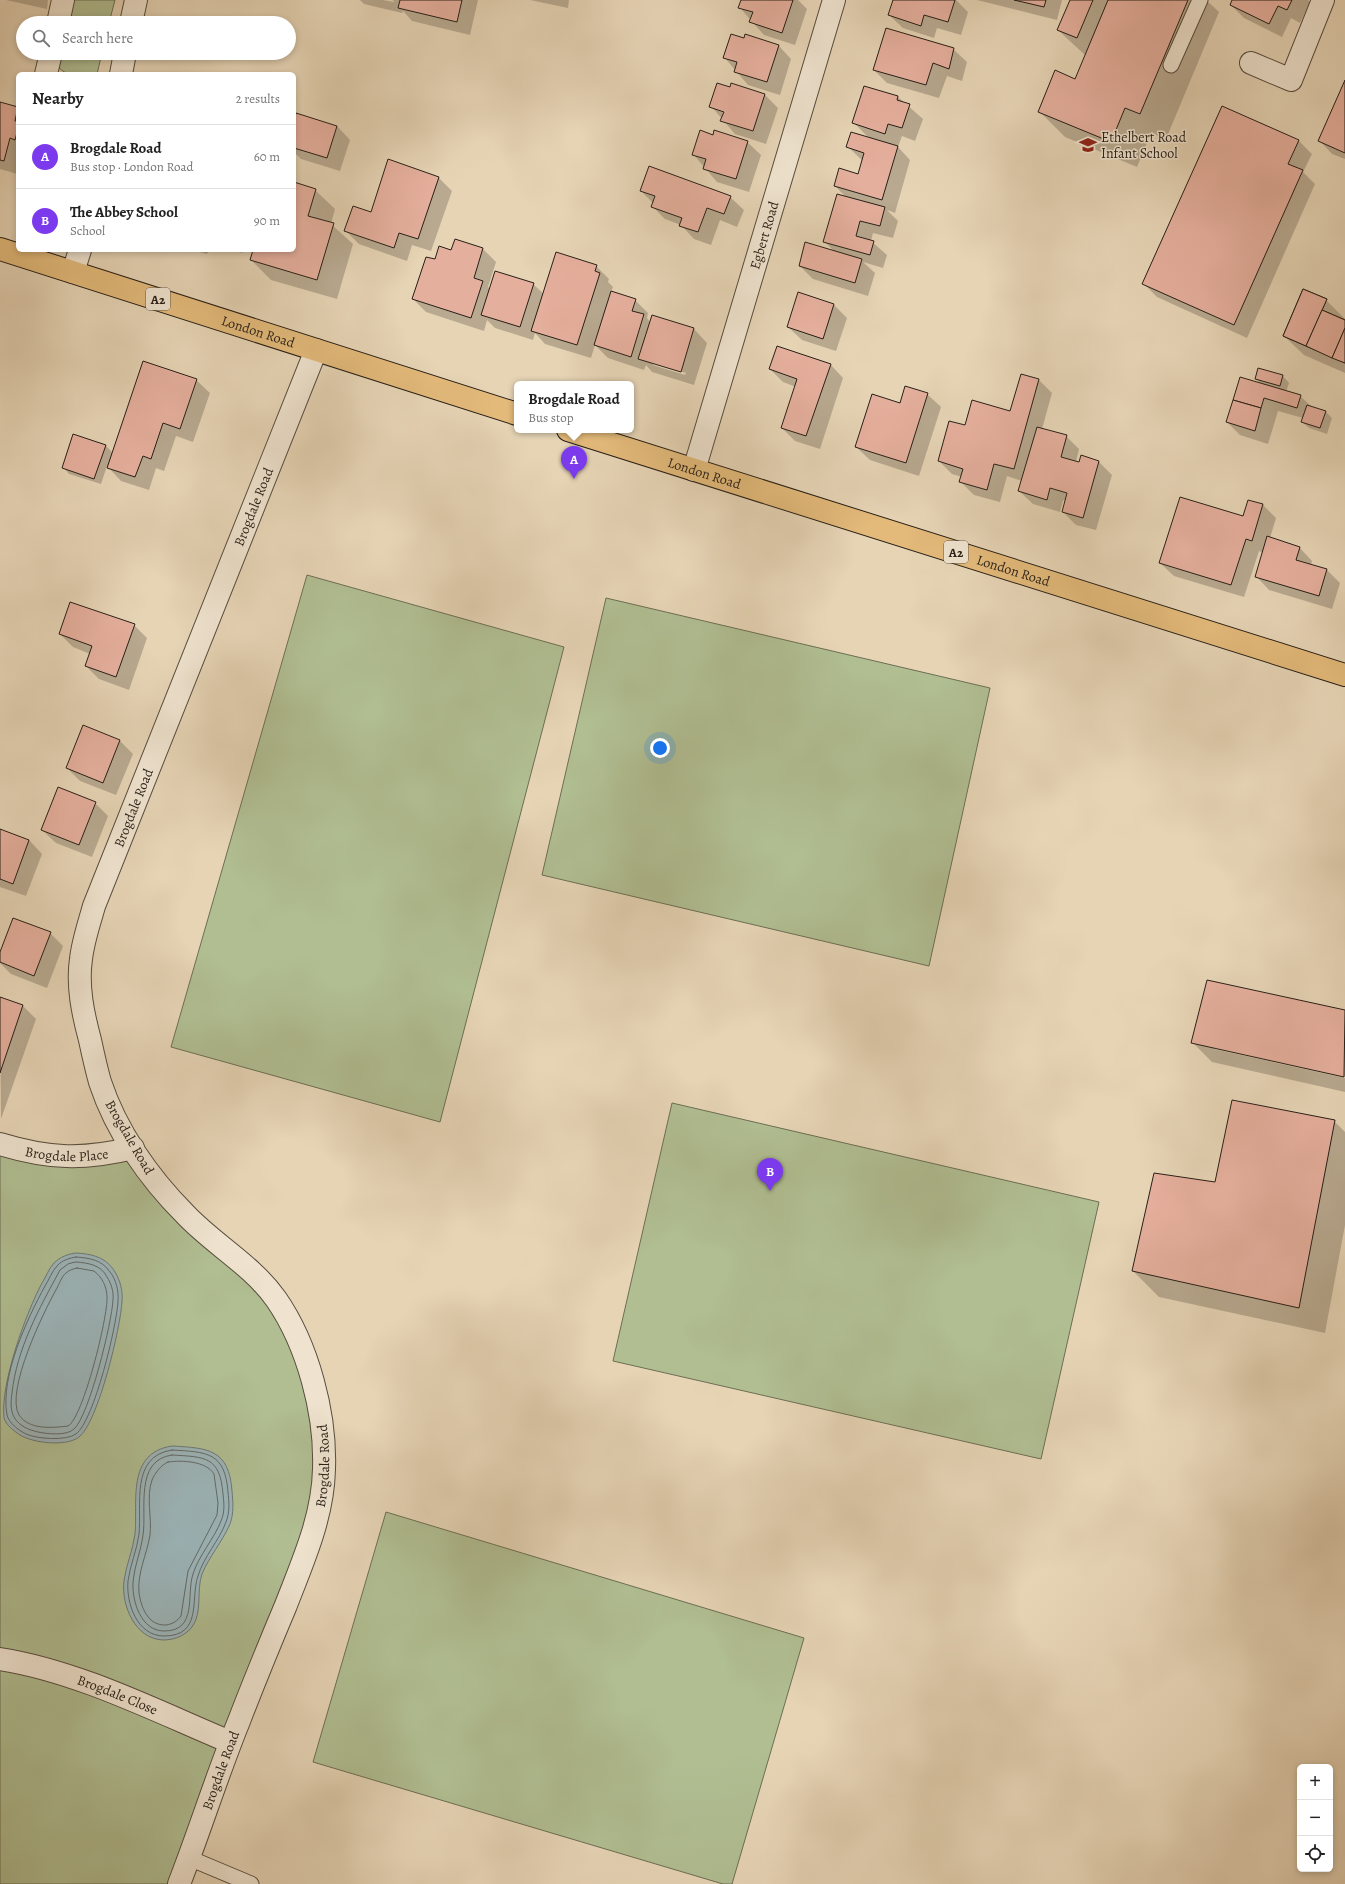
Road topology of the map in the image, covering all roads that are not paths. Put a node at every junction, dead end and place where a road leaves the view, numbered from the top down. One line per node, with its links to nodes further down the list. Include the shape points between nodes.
1 (63, 0): 6 (street)
2 (136, 0): 7 (street)
3 (834, 0): 20 (street, Egbert Road)
4 (1200, 0): 11 (lane)
5 (1323, 0): 10 (street, via 1291,80)
6 (60, 16)
7 (133, 16)
8 (49, 60): 12 (street)
9 (124, 60): 13 (street)
10 (1251, 63)
11 (1171, 65)
12 (46, 72)
13 (121, 72)
14 (0, 249): 16 (main road, London Road / A2)
15 (79, 252): 16 (street)
16 (74, 272): 17 (main road, London Road / A2)
17 (316, 350): 18 (main road, London Road / A2); 23 (street, Brogdale Road, via 94,906 85,939 80,980 86,1025 100,1083 116,1119)
18 (514, 413)
19 (577, 433): 20 (main road, London Road / A2)
20 (694, 470): 21 (main road, London Road / A2)
21 (1345, 675)
22 (0, 1144): 23 (street, Brogdale Place, via 40,1154 75,1158 105,1155)
23 (133, 1148): 25 (street, Brogdale Road, via 156,1182 183,1212 274,1296 296,1334 318,1400 324,1469 316,1524)
24 (0, 1659): 25 (street, Brogdale Close, via 54,1672 127,1698)
25 (230, 1742): 26 (street, Brogdale Road)
26 (189, 1858): 27 (street, Brogdale Road); 28 (lane)
27 (178, 1884)
28 (251, 1884)

